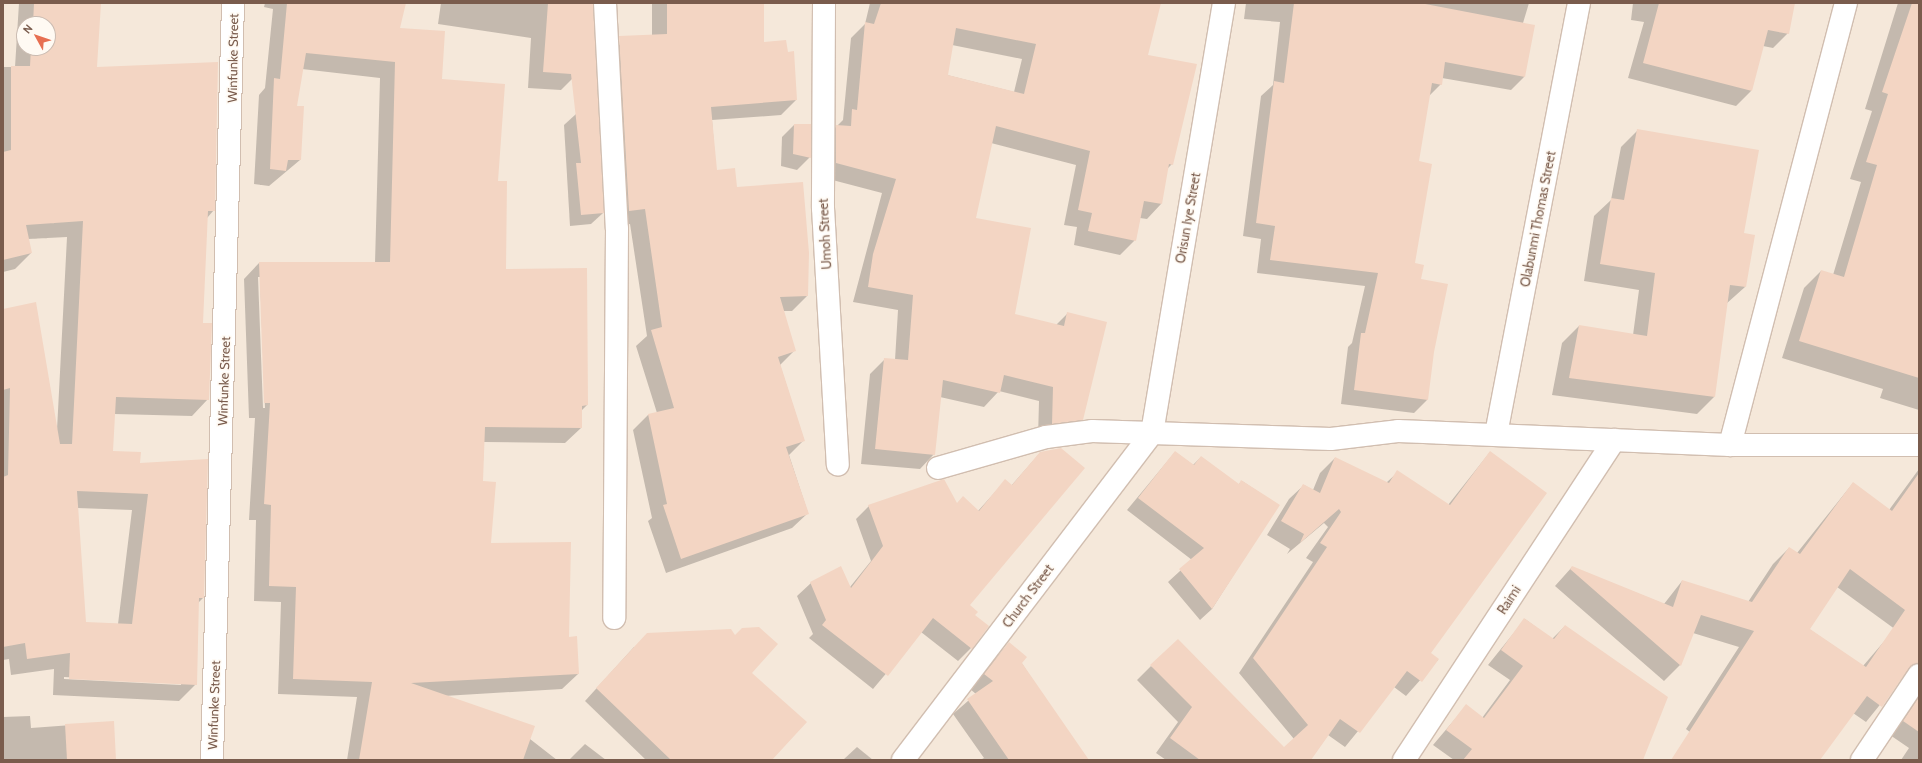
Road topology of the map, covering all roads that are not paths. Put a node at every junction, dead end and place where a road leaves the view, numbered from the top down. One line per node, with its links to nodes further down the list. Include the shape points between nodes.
1 (233, 3): 16 (street, Winfunke Street)
2 (605, 3): 14 (street, via 617,229)
3 (824, 3): 12 (street, Umoh Street, via 823,208)
4 (1224, 3): 7 (street, Orisun Iye Street)
5 (1579, 3): 8 (street, Olabunmi Thomas Street)
6 (1846, 3): 10 (street)
7 (1152, 433): 8 (street, via 1330,439 1398,431); 13 (street, via 1092,431 1046,437); 17 (street, Church Street)
8 (1496, 434): 9 (street)
9 (1614, 440): 10 (street); 18 (street, Raimi)
10 (1730, 445): 11 (street)
11 (1919, 445)
12 (838, 465)
13 (938, 468)
14 (614, 618)
15 (1919, 675): 19 (street)
16 (212, 760)
17 (903, 760)
18 (1404, 760)
19 (1862, 760)

